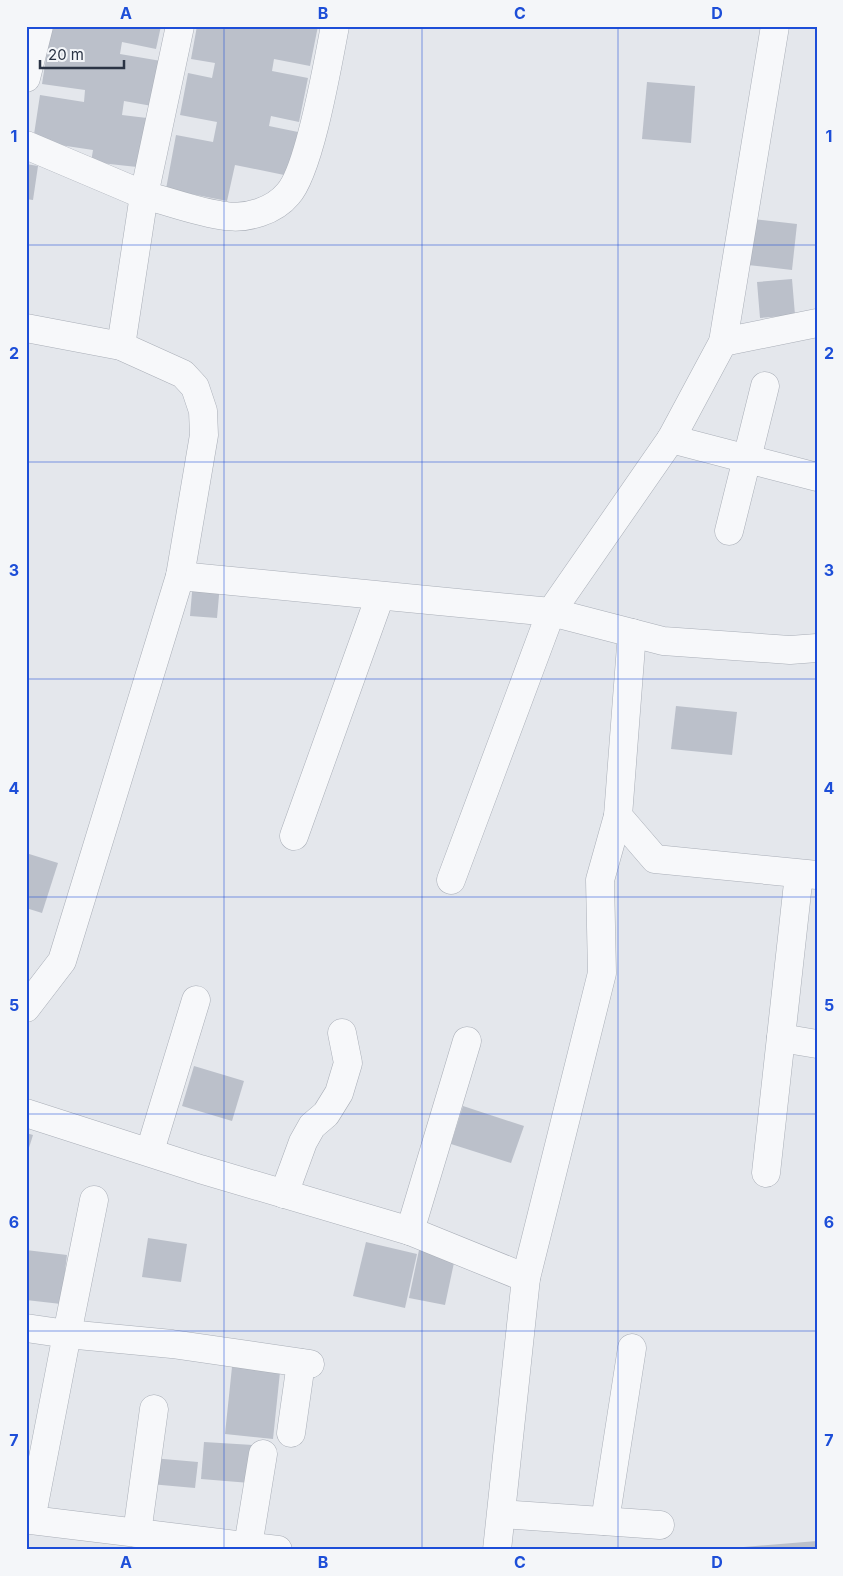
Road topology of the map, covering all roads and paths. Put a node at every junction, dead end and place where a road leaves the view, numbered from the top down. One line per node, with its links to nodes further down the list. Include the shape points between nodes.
1 (39, 26): 5 (street)
2 (180, 26): 7 (street)
3 (335, 26): 7 (street, via 307,150 300,174 285,198 271,208 248,216 226,216)
4 (775, 26): 10 (street)
5 (26, 78)
6 (26, 145): 7 (street)
7 (144, 195): 11 (street)
8 (817, 323): 10 (street)
9 (26, 328): 11 (street)
10 (723, 342): 13 (street)
11 (121, 346): 17 (street, via 183,374 195,387 203,411 204,435)
12 (765, 386): 14 (street)
13 (672, 439): 14 (street); 19 (street)
14 (747, 459): 15 (street); 16 (street)
15 (817, 478)
16 (729, 531)
17 (180, 576): 18 (street); 26 (street, via 62,961)
18 (380, 596): 19 (street); 23 (street)
19 (551, 612): 20 (street); 25 (street)
20 (632, 633): 21 (street, via 664,641 790,650); 22 (street)
21 (817, 648)
22 (618, 816): 24 (street, via 655,859); 38 (street, via 600,880 602,973)
23 (294, 836)
24 (808, 874): 29 (street)
25 (450, 880)
26 (31, 993)
27 (196, 1000): 33 (street)
28 (342, 1033): 35 (street, via 348,1063 339,1093 303,1142)
29 (781, 1038): 31 (street); 34 (street)
30 (467, 1041): 37 (street)
31 (817, 1044)
32 (26, 1113): 33 (street)
33 (150, 1151): 35 (street)
34 (766, 1173)
35 (284, 1194): 37 (street)
36 (94, 1200): 40 (street)
37 (410, 1231): 38 (street)
38 (526, 1278): 45 (street)
39 (26, 1328): 40 (street)
40 (67, 1334): 43 (street, via 172,1344 306,1363); 46 (street)
41 (632, 1348): 47 (street)
42 (154, 1409): 49 (street)
43 (291, 1434)
44 (263, 1454): 51 (street)
45 (502, 1514): 47 (street); 53 (street)
46 (29, 1520): 50 (street)
47 (605, 1521): 48 (street)
48 (660, 1526)
49 (137, 1533): 50 (street); 51 (street)
50 (100, 1540)
51 (248, 1546): 52 (street)
52 (278, 1550)
53 (497, 1550)

